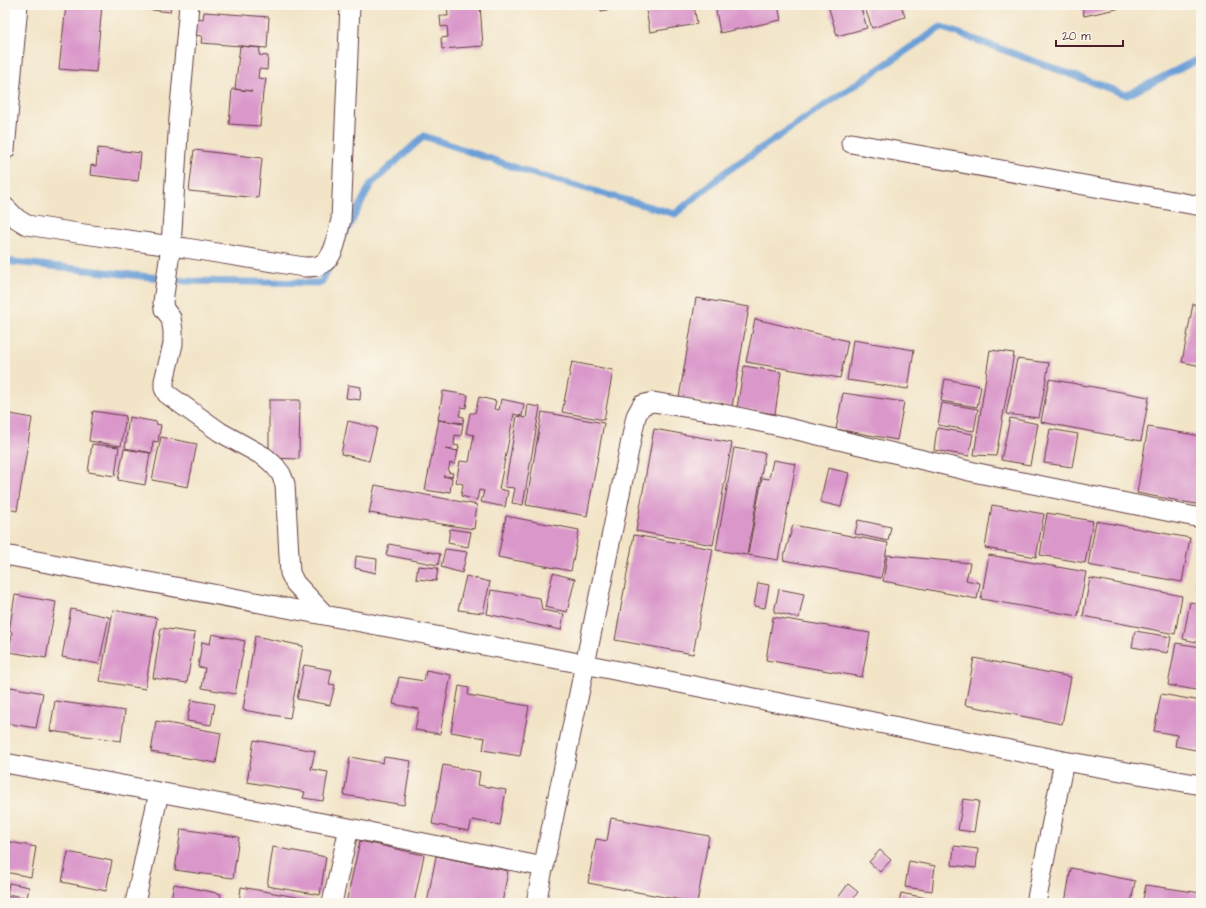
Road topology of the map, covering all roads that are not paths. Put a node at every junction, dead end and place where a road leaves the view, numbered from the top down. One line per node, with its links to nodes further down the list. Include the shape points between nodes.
1 (18, 5): 5 (street)
2 (188, 5): 8 (street)
3 (350, 5): 8 (street, via 340,220 330,257 320,265 304,268)
4 (851, 143): 6 (street)
5 (5, 150)
6 (1201, 206)
7 (5, 207): 8 (street, via 27,225)
8 (171, 246): 11 (street, via 163,302 164,309 171,318 173,344 164,388 167,394 220,432 265,457 281,474 285,484 290,573 295,583)
9 (1201, 518): 12 (street, via 978,473 714,412 647,403 642,405 636,416)
10 (5, 555): 11 (street)
11 (325, 615): 12 (street)
12 (584, 664): 13 (street); 18 (street)
13 (1064, 761): 15 (street); 22 (street)
14 (5, 763): 16 (street)
15 (1201, 786)
16 (159, 792): 17 (street); 19 (street)
17 (349, 828): 18 (street); 20 (street)
18 (544, 867): 21 (street)
19 (135, 903)
20 (332, 903)
21 (536, 903)
22 (1036, 903)

